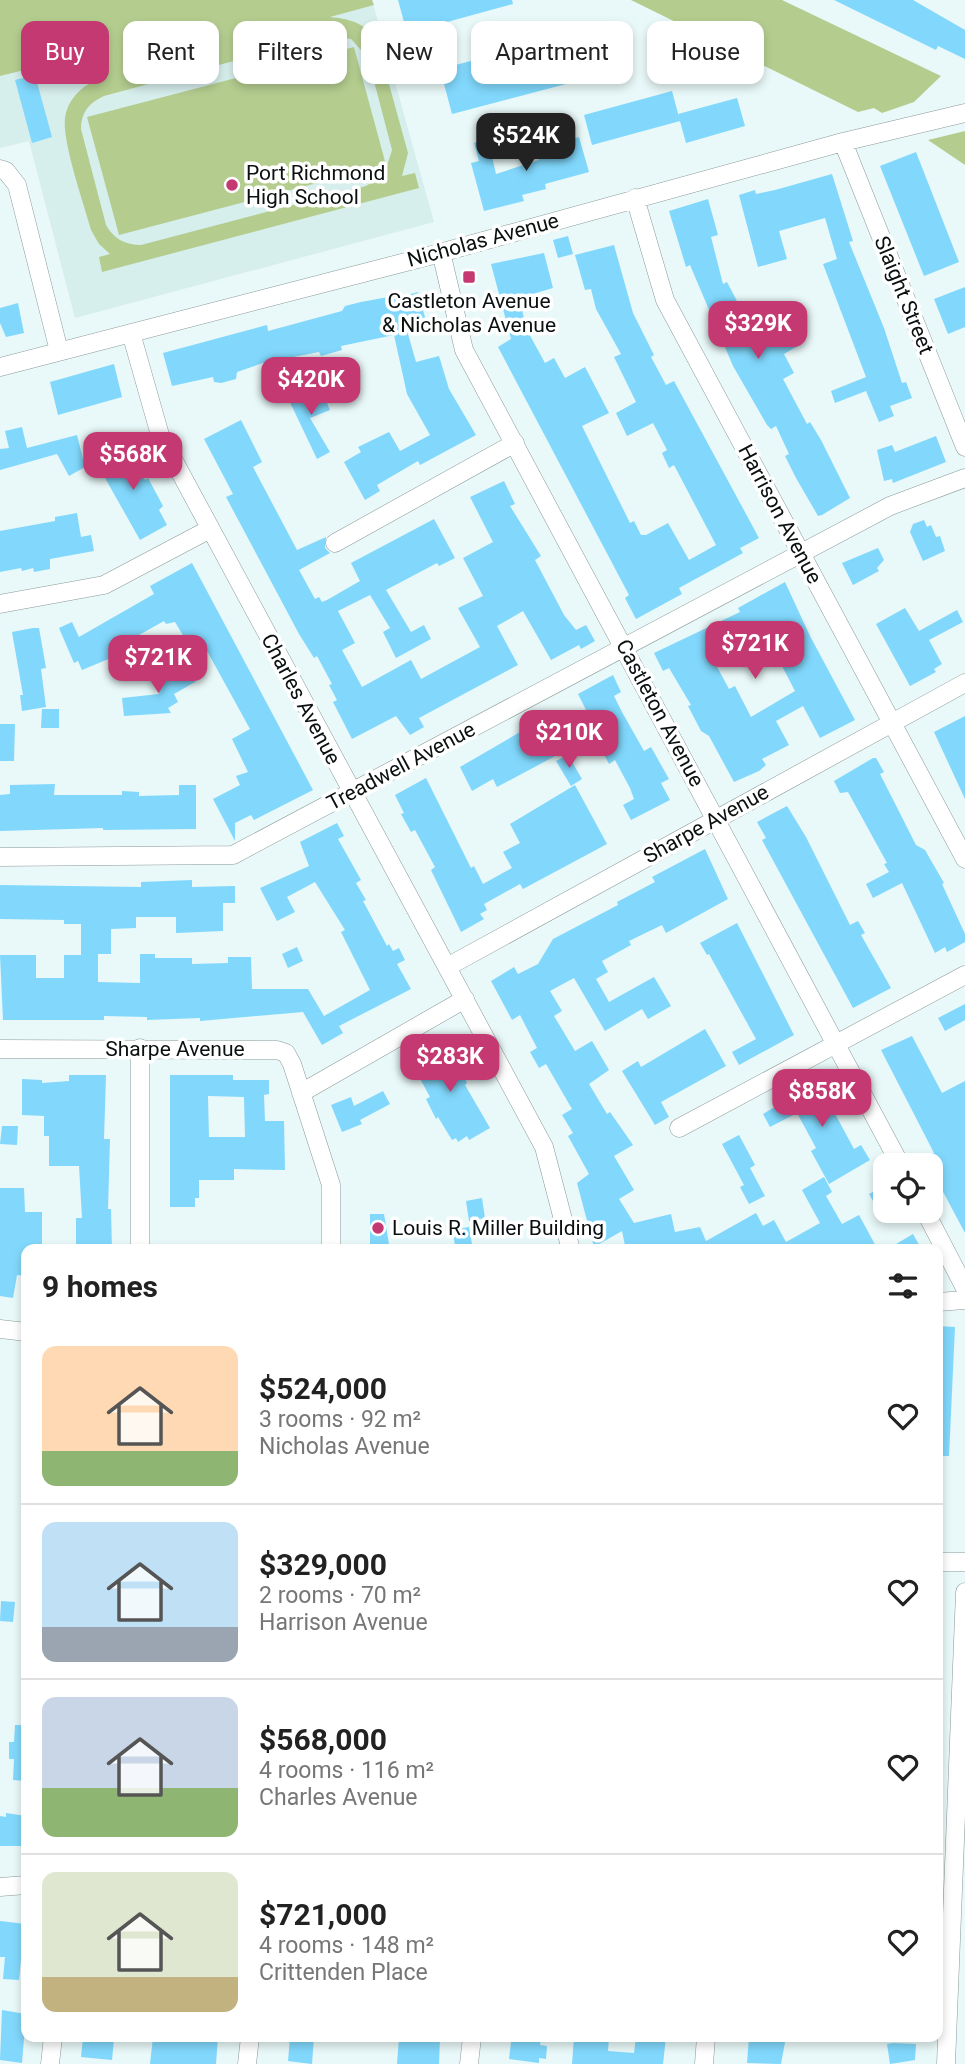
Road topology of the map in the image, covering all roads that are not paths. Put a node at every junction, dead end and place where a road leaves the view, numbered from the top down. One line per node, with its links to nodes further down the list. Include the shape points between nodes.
1 (965, 113): 2 (street, Nicholas Avenue)
2 (843, 142): 4 (street, Nicholas Avenue); 10 (street, Slaight Street)
3 (3, 170): 7 (street, via 17,186)
4 (635, 198): 5 (street, Nicholas Avenue); 14 (street, Harrison Avenue, via 665,300)
5 (441, 252): 6 (street, Nicholas Avenue); 9 (street, Castleton Avenue, via 464,350)
6 (131, 333): 7 (street, Nicholas Avenue); 12 (street, Charles Avenue, via 160,435)
7 (59, 351): 8 (street, Nicholas Avenue)
8 (0, 367)
9 (515, 443): 13 (street); 16 (street, Castleton Avenue)
10 (965, 447)
11 (965, 478): 14 (street, Treadwell Avenue, via 890,506)
12 (210, 529): 15 (street, via 104,585); 19 (street, Charles Avenue)
13 (335, 543)
14 (800, 552): 16 (street, Treadwell Avenue); 18 (street, Harrison Avenue)
15 (0, 604)
16 (624, 646): 19 (street, Treadwell Avenue); 20 (street, Castleton Avenue)
17 (965, 683): 18 (street, Sharpe Avenue)
18 (892, 724): 20 (street, Sharpe Avenue); 22 (street, Harrison Avenue)
19 (352, 793): 21 (street, Treadwell Avenue, via 233,855); 23 (street, Charles Avenue)
20 (716, 818): 23 (street, Sharpe Avenue); 26 (street, Castleton Avenue)
21 (0, 857)
22 (965, 859)
23 (447, 967): 25 (street, Charles Avenue)
24 (965, 975): 26 (street)
25 (465, 999): 29 (street); 35 (street, Charles Avenue, via 544,1147)
26 (837, 1044): 30 (street); 31 (street, Castleton Avenue)
27 (140, 1048): 28 (street, Sharpe Avenue); 29 (street, Sharpe Avenue, via 277,1050 286,1053); 33 (street)
28 (0, 1049)
29 (302, 1093): 34 (street, Sharpe Avenue, via 331,1185)
30 (678, 1128)
31 (894, 1153)
32 (931, 1223): 36 (street)
33 (140, 1244)
34 (331, 1244)
35 (569, 1244)
36 (942, 1244)
37 (943, 1246): 38 (street)
38 (965, 1288)
39 (965, 1300): 40 (street)
40 (943, 1302)
41 (0, 1329): 42 (street)
42 (21, 1331)
43 (943, 1562): 44 (street)
44 (965, 1562)
45 (965, 1592): 46 (street)
46 (953, 1838): 57 (street)
47 (21, 1885): 48 (street)
48 (0, 1887)
49 (52, 2042): 53 (street)
50 (249, 2042): 54 (street)
51 (471, 2042): 55 (street)
52 (706, 2042): 56 (street)
53 (50, 2064)
54 (247, 2064)
55 (469, 2064)
56 (704, 2064)
57 (946, 2064)

